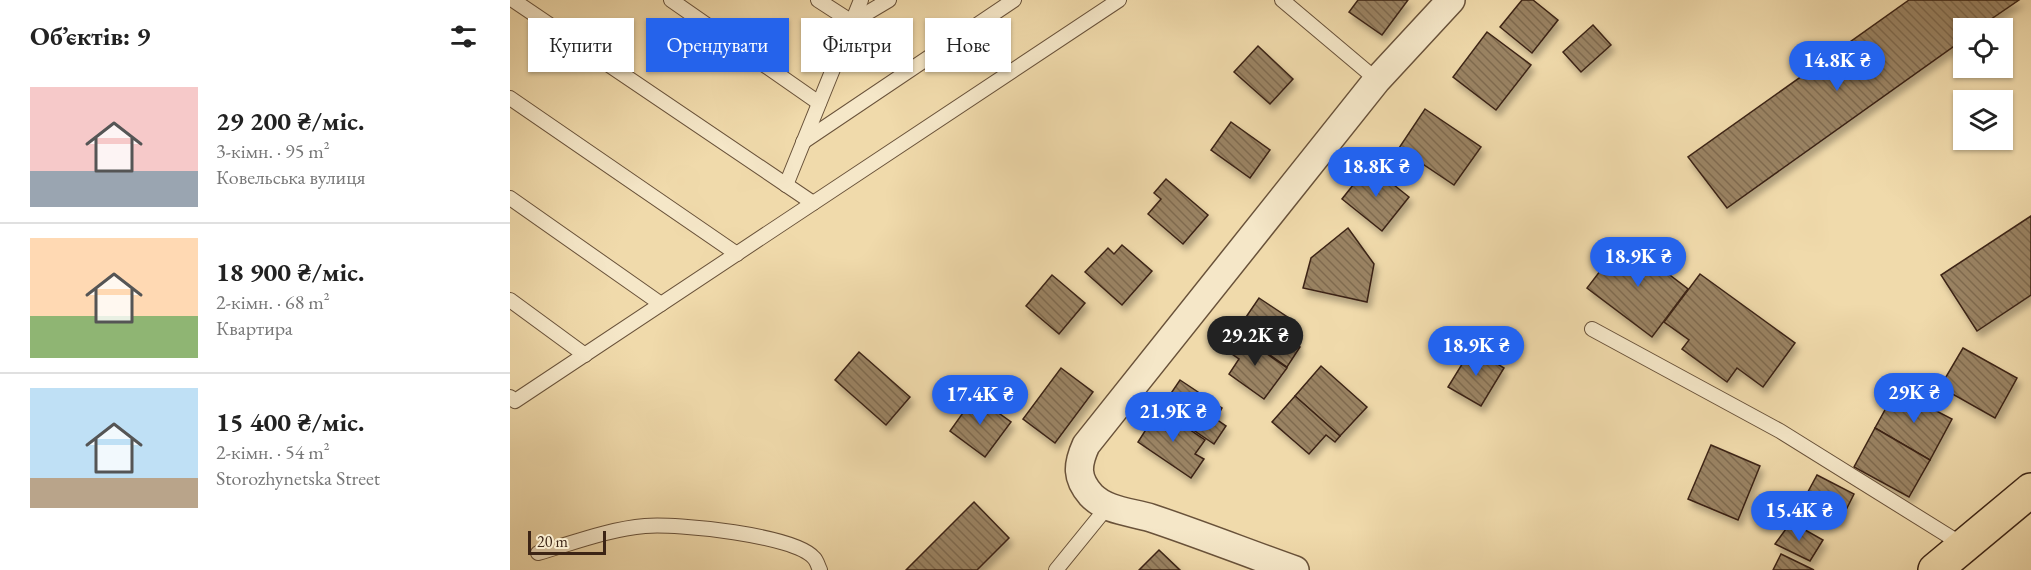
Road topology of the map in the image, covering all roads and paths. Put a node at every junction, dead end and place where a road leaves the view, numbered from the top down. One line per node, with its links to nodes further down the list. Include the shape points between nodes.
1 (513, 0): 18 (lane)
2 (670, 0): 16 (lane)
3 (818, 0): 10 (lane)
4 (861, 0): 11 (lane)
5 (889, 0): 12 (lane)
6 (1014, 0): 17 (lane)
7 (1119, 0): 20 (lane)
8 (1282, 0): 14 (lane)
9 (1451, 0): 14 (street)
10 (846, 18)
11 (854, 18)
12 (859, 18)
13 (832, 72): 16 (lane)
14 (1377, 80): 28 (street, via 1086,445 1078,463 1079,477 1093,497)
15 (510, 98): 21 (lane)
16 (819, 103): 17 (lane)
17 (803, 142): 18 (lane)
18 (786, 185): 20 (lane)
19 (510, 198): 23 (lane)
20 (813, 203): 21 (lane)
21 (737, 254): 23 (lane)
22 (510, 300): 25 (lane)
23 (661, 304): 25 (lane)
24 (1592, 329): 29 (lane, via 1780,431)
25 (585, 355): 26 (lane, via 515,401)
26 (510, 397)
27 (2031, 490): 29 (main road)
28 (1108, 506): 32 (lane); 33 (street)
29 (1964, 546): 34 (main road)
30 (538, 553): 31 (lane, via 624,528 658,526 718,530 793,545 814,557)
31 (820, 570)
32 (1056, 570)
33 (1295, 570)
34 (1935, 570)

